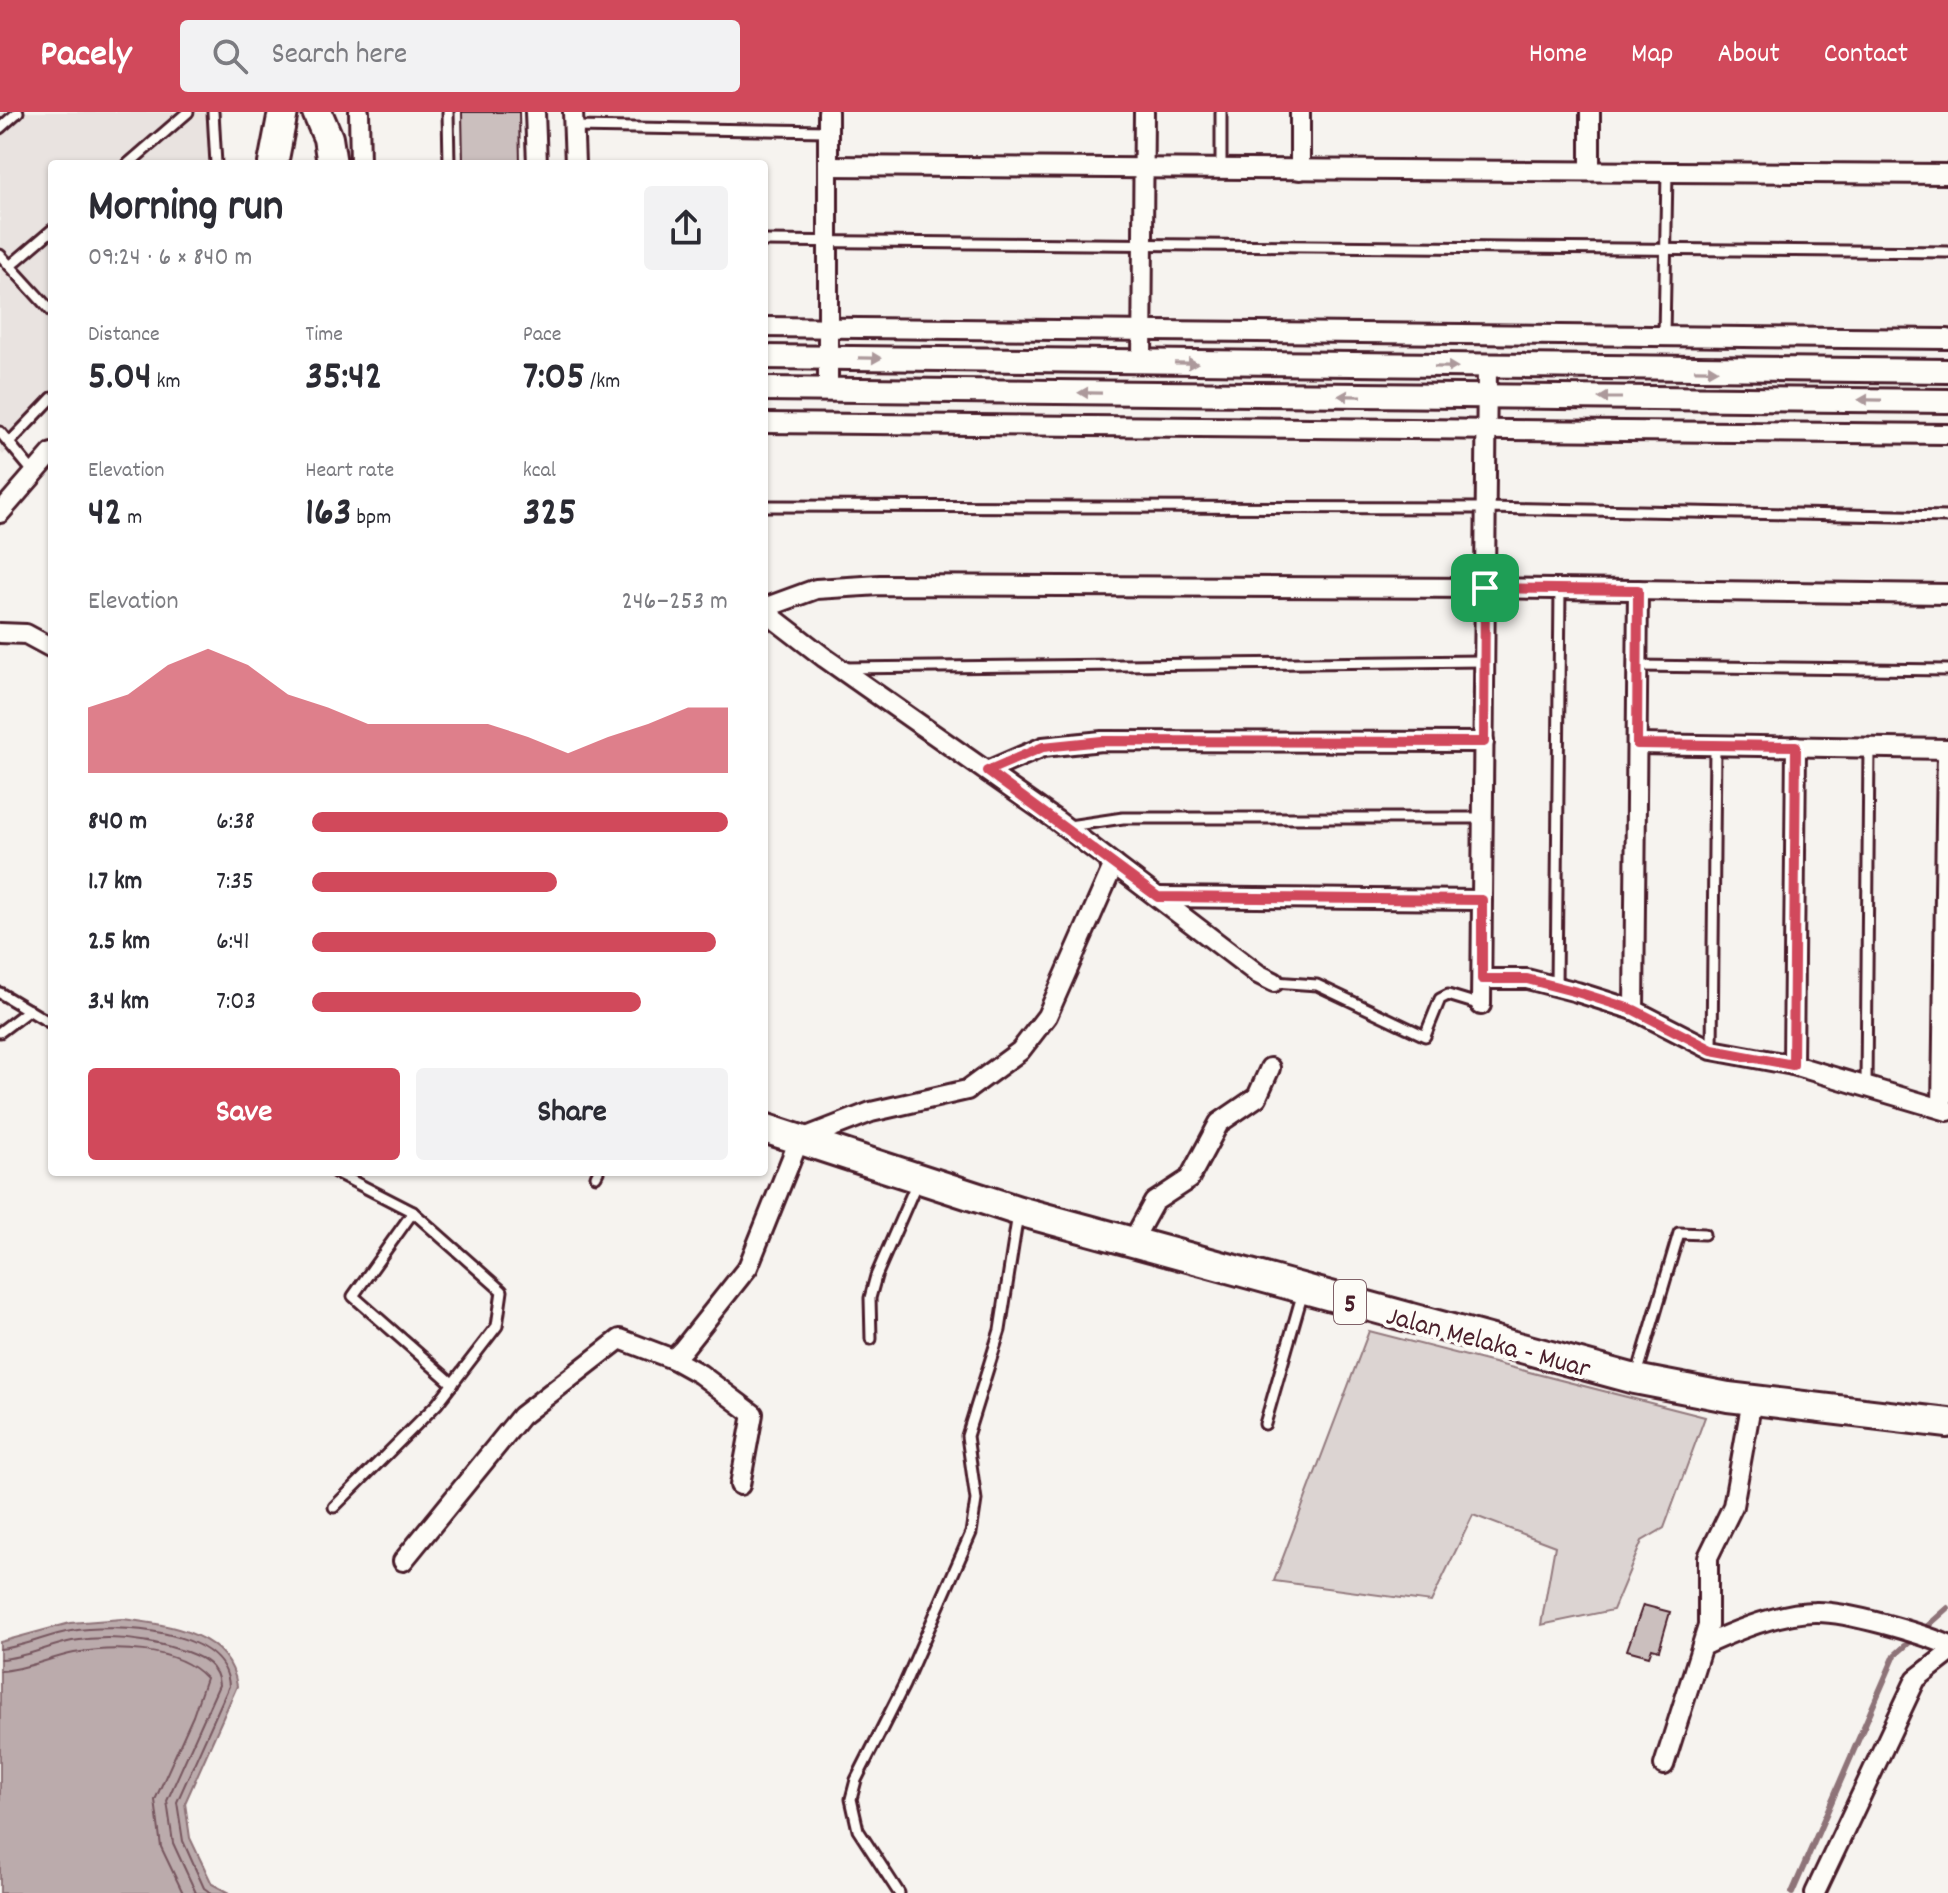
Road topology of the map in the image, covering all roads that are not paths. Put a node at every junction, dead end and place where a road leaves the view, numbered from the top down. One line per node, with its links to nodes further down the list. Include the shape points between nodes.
1 (18, 112): 16 (lane)
2 (188, 112): 18 (lane)
3 (213, 112): 19 (lane)
4 (285, 112): 20 (main road); 21 (main road)
5 (311, 112): 22 (main road)
6 (317, 112): 23 (main road)
7 (359, 112): 24 (street)
8 (448, 112): 25 (lane)
9 (535, 112): 26 (street)
10 (828, 112): 17 (street)
11 (1144, 112): 29 (street)
12 (1221, 112): 30 (lane)
13 (1300, 112): 31 (street)
14 (1590, 112): 32 (street)
15 (573, 120): 17 (lane); 27 (street)
16 (0, 128)
17 (828, 131): 28 (street)
18 (133, 160)
19 (216, 160)
20 (274, 160)
21 (286, 160)
22 (315, 160)
23 (331, 160)
24 (360, 160)
25 (449, 160)
26 (537, 160)
27 (575, 160)
28 (828, 166): 29 (street); 37 (street)
29 (1144, 168): 30 (street); 38 (street)
30 (1221, 169): 31 (street)
31 (1300, 170): 32 (street)
32 (1590, 171): 33 (street)
33 (1667, 172): 34 (street); 39 (lane)
34 (1948, 174)
35 (48, 233): 42 (lane)
36 (768, 241): 37 (lane)
37 (828, 241): 38 (lane); 45 (street)
38 (1143, 244): 39 (lane); 46 (street)
39 (1666, 250): 40 (lane); 47 (lane)
40 (1948, 252)
41 (0, 255): 42 (lane)
42 (10, 266): 43 (lane)
43 (48, 308)
44 (768, 327): 45 (street)
45 (828, 327): 46 (street); 50 (street)
46 (1142, 330): 47 (street); 51 (street)
47 (1664, 336): 48 (street)
48 (1948, 339)
49 (768, 357): 50 (street)
50 (828, 358): 51 (street, one-way to 51); 55 (street)
51 (1142, 362): 52 (street, one-way to 52)
52 (1487, 367): 53 (street, one-way to 53); 56 (street)
53 (1948, 371)
54 (768, 389): 55 (street)
55 (828, 391): 56 (street, one-way to 55)
56 (1487, 397): 57 (street, one-way to 56); 60 (street)
57 (1948, 401)
58 (48, 402): 63 (lane)
59 (768, 423): 60 (street)
60 (1487, 427): 62 (street); 67 (street)
61 (0, 432): 63 (lane)
62 (1948, 434)
63 (9, 443): 65 (lane)
64 (48, 457): 65 (street)
65 (34, 473): 68 (street)
66 (768, 506): 67 (lane)
67 (1486, 508): 69 (lane); 70 (street)
68 (0, 513)
69 (1948, 517)
70 (1485, 588): 71 (street); 74 (street, via 846,586 816,589); 78 (street)
71 (1560, 589): 72 (street); 96 (lane)
72 (1638, 590): 73 (street); 79 (street)
73 (1948, 594)
74 (768, 607)
75 (768, 612): 80 (street)
76 (0, 633): 77 (street, via 26,634)
77 (48, 646)
78 (1484, 661): 80 (lane); 82 (street)
79 (1638, 666): 81 (lane); 83 (street)
80 (840, 668): 88 (street)
81 (1948, 670)
82 (1484, 742): 88 (street, via 1102,741 1043,747); 89 (street)
83 (1637, 744): 84 (street); 100 (street)
84 (1715, 745): 85 (street); 103 (lane)
85 (1796, 746): 86 (street); 104 (street)
86 (1869, 748): 87 (street); 106 (lane)
87 (1947, 749): 107 (street)
88 (987, 771): 90 (street)
89 (1483, 818): 90 (lane, via 1123,818); 93 (street)
90 (1065, 827): 91 (street)
91 (1114, 864): 92 (street); 109 (street, via 1047,1016 1020,1051 967,1090 871,1112)
92 (1158, 897): 93 (street); 95 (street)
93 (1482, 900): 94 (street)
94 (1482, 979): 96 (street, via 1527,979); 98 (street)
95 (1274, 982): 98 (lane, via 1317,985 1425,1036 1440,999 1448,995)
96 (1556, 987): 100 (street)
97 (0, 993): 99 (lane)
98 (1481, 1005)
99 (29, 1010): 101 (lane); 102 (lane)
100 (1634, 1010): 103 (street)
101 (48, 1022)
102 (0, 1032)
103 (1712, 1050): 104 (street)
104 (1793, 1065): 106 (street)
105 (1270, 1068): 115 (street, via 1257,1097 1219,1123 1189,1179 1159,1195)
106 (1866, 1085): 107 (street)
107 (1945, 1110)
108 (768, 1129): 109 (main road, Jalan Melaka - Muar / 5)
109 (799, 1140): 111 (main road, Jalan Melaka - Muar / 5); 118 (street, via 748,1267)
110 (343, 1176): 113 (lane)
111 (919, 1179): 112 (main road, Jalan Melaka - Muar / 5); 117 (lane, via 876,1276 870,1298)
112 (1019, 1211): 115 (main road, Jalan Melaka - Muar / 5); 130 (lane, via 1000,1330 967,1436 976,1500 971,1533 851,1799 858,1830)
113 (413, 1212): 120 (lane, via 502,1291 497,1326); 120 (lane, via 353,1296)
114 (1704, 1234): 119 (lane, via 1679,1233)
115 (1132, 1242): 116 (main road, Jalan Melaka - Muar / 5)
116 (1303, 1289): 119 (main road, Jalan Melaka - Muar / 5); 123 (lane)
117 (871, 1339)
118 (673, 1359): 124 (street, via 753,1414); 126 (street, via 620,1339 521,1416)
119 (1635, 1379): 121 (main road, Jalan Melaka - Muar / 5)
120 (453, 1384): 125 (lane)
121 (1752, 1400): 122 (main road, Jalan Melaka - Muar / 5); 127 (street, via 1733,1506 1708,1557 1708,1626)
122 (1948, 1423)
123 (1265, 1424)
124 (740, 1485)
125 (334, 1507)
126 (403, 1561)
127 (1702, 1646): 128 (street, via 1742,1628 1816,1612 1894,1627); 129 (street)
128 (1946, 1647): 131 (street, via 1916,1679)
129 (1664, 1765)
130 (899, 1893)
131 (1815, 1893)

